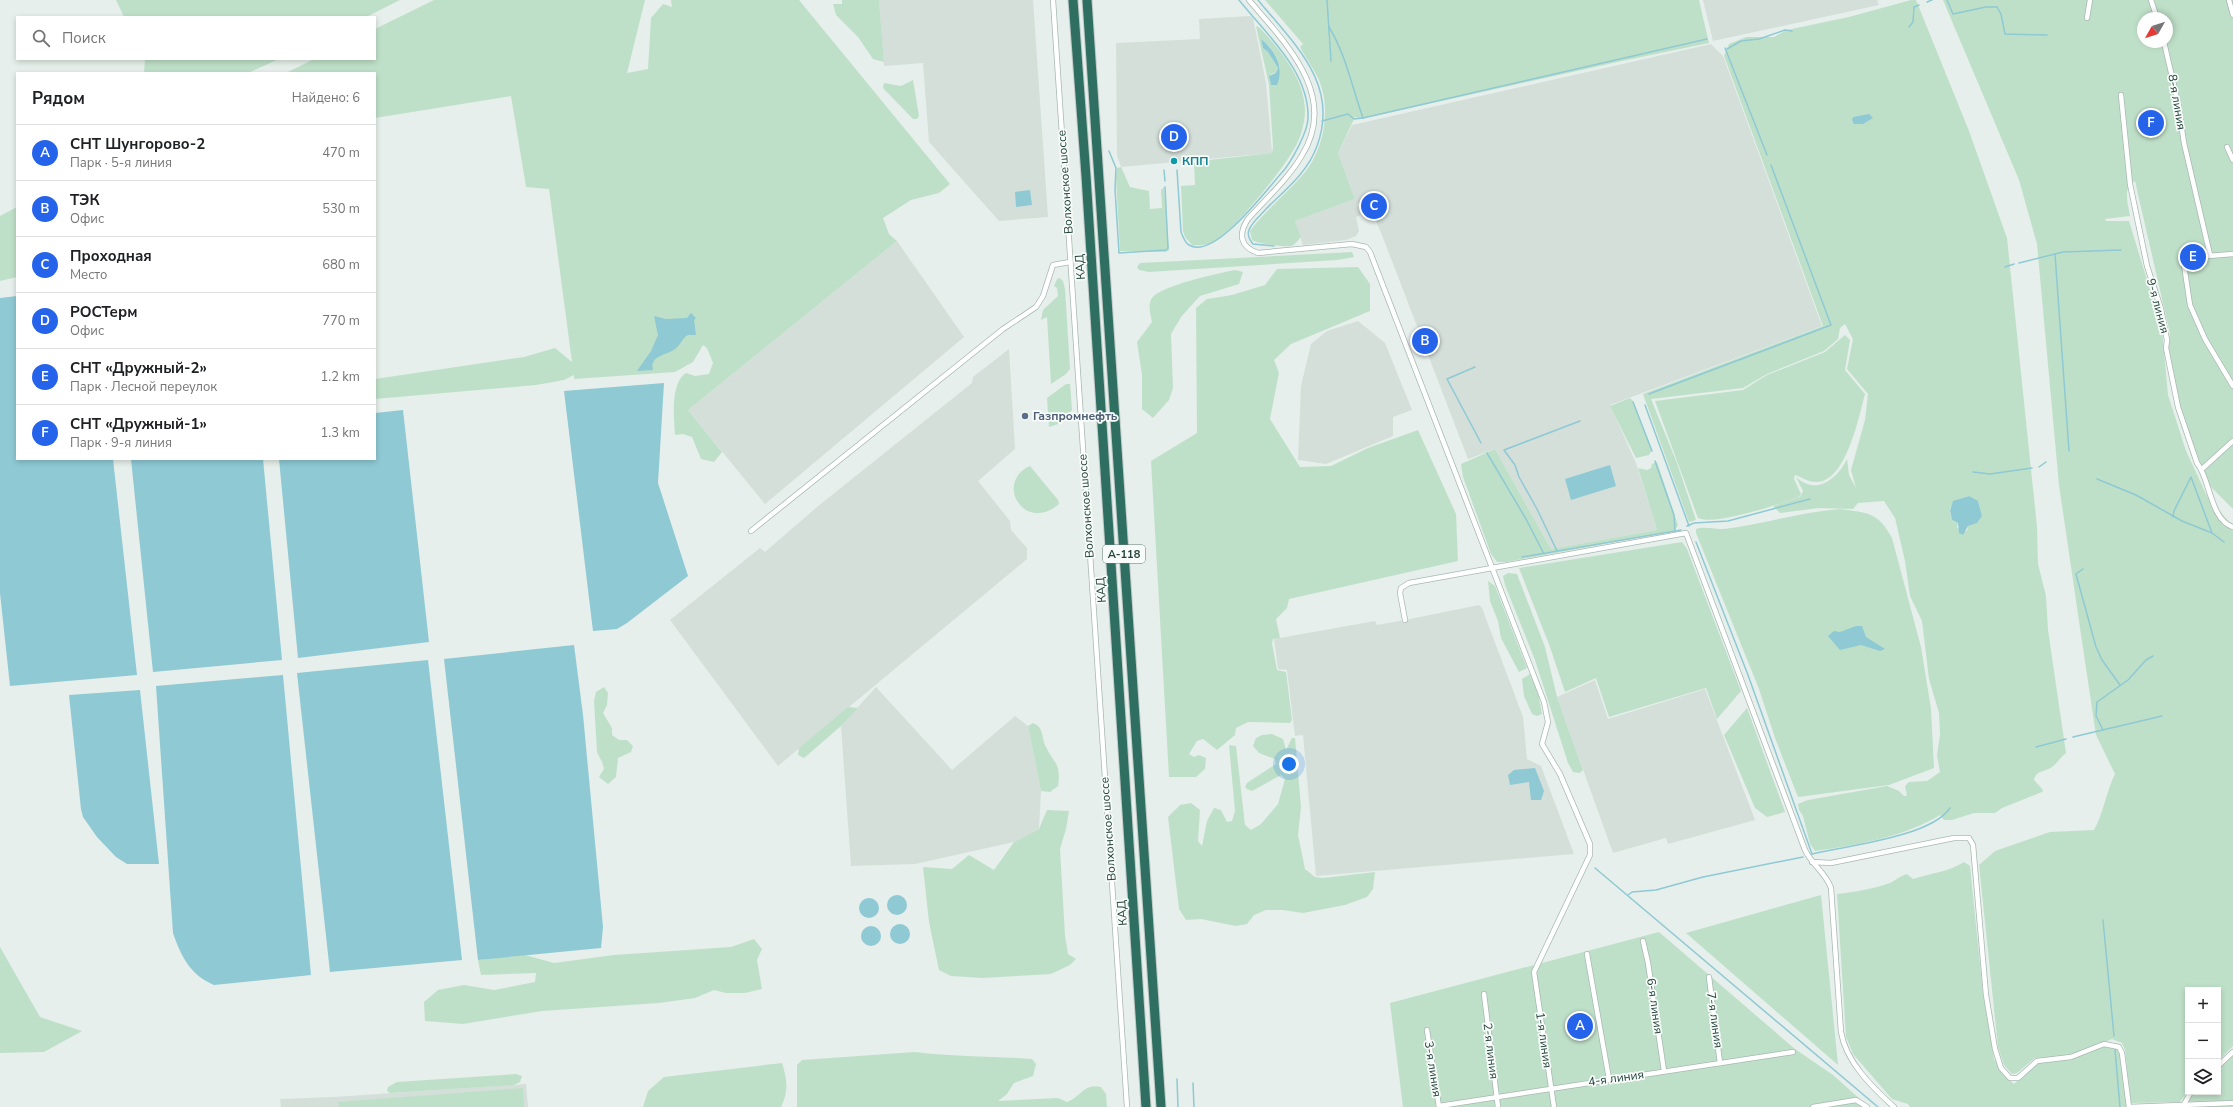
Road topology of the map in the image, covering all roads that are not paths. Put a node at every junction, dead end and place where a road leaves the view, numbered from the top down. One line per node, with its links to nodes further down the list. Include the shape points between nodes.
1 (1053, 0): 17 (street, Волхонское шоссе)
2 (1073, 0): 45 (highway, КАД / А-118)
3 (1087, 0): 46 (highway, КАД / А-118)
4 (1249, 0): 23 (street, via 1285,43 1308,80 1314,98 1314,119 1308,145 1301,157 1242,228 1242,241 1250,251 1258,253 1352,244 1366,247 1370,252)
5 (2090, 0): 10 (street)
6 (2151, 0): 8 (street)
7 (2228, 0): 9 (street)
8 (2155, 12)
9 (2233, 15)
10 (2086, 18)
11 (2165, 48): 16 (street, 8-я линия)
12 (2121, 95): 20 (street, 9-я линия, via 2136,221 2161,309 2178,407 2197,463)
13 (2227, 147): 14 (street)
14 (2233, 160)
15 (2233, 254): 16 (street)
16 (2210, 255): 18 (street, via 2183,258 2190,305 2205,339)
17 (1070, 262): 22 (street, via 1053,265 1036,307 1003,329); 44 (street, Волхонское шоссе)
18 (2233, 386)
19 (2233, 441): 20 (street)
20 (2202, 469): 21 (street, 9-я линия, via 2203,478 2221,519)
21 (2233, 527)
22 (751, 531)
23 (1493, 569): 24 (street, via 1404,585 1400,592); 25 (street, via 1686,533 1805,850); 37 (street, 1-я линия, via 1548,716 1542,744 1563,780 1590,844 1590,856 1534,972)
24 (1405, 620)
25 (1812, 862): 43 (street, via 1831,864 1954,838 1969,838 1973,844 1986,995 1997,1059 2005,1074 2010,1078 2018,1078 2037,1061 2071,1057 2110,1044 2119,1047 2122,1053 2129,1107); 51 (street, via 1828,879 1831,888 1842,1032 1846,1049 1851,1059)
26 (1643, 941): 35 (street, 6-я линия)
27 (1587, 954): 36 (street)
28 (1709, 977): 33 (street, 7-я линия)
29 (1484, 994): 39 (street, 2-я линия)
30 (1427, 1030): 42 (street, 3-я линия)
31 (1793, 1052): 33 (street, 4-я линия)
32 (2233, 1052): 34 (street)
33 (1720, 1063): 35 (street, 4-я линия)
34 (2221, 1063)
35 (1664, 1071): 36 (street, 4-я линия)
36 (1609, 1079): 37 (street, 4-я линия)
37 (1552, 1088): 39 (street, 4-я линия); 48 (street, 1-я линия)
38 (2188, 1095): 43 (street)
39 (1497, 1097): 42 (street, 4-я линия); 47 (street, 2-я линия)
40 (2233, 1103): 43 (street)
41 (1841, 1105): 49 (street); 50 (street, via 1860,1101)
42 (1439, 1106)
43 (2183, 1106)
44 (1127, 1107)
45 (1146, 1107)
46 (1161, 1107)
47 (1498, 1107)
48 (1554, 1107)
49 (1813, 1107)
50 (1867, 1107)
51 (1894, 1107)

